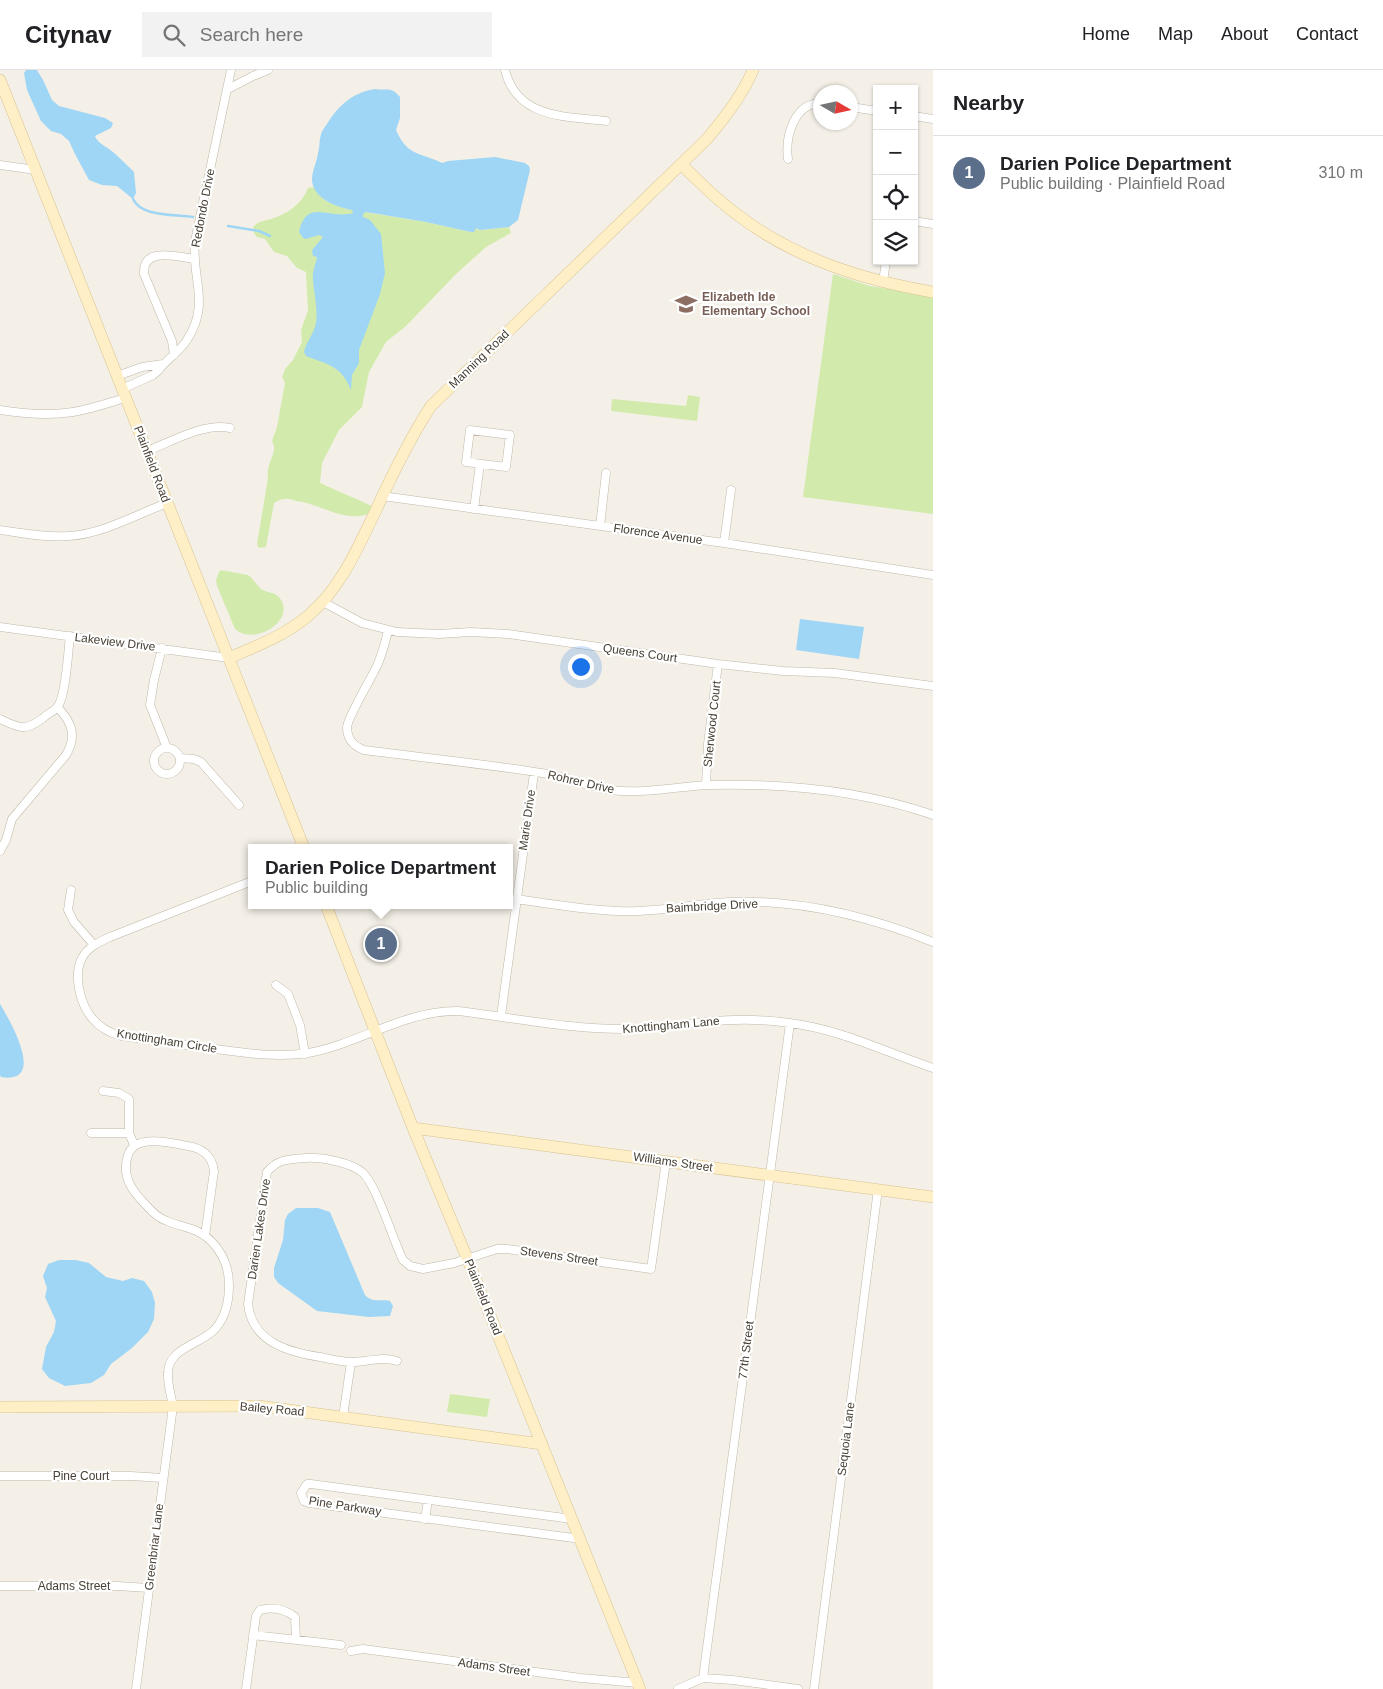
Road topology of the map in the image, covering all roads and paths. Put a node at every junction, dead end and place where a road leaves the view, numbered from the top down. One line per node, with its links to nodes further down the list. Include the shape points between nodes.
1 (231, 70): 6 (street, Redondo Drive)
2 (268, 70): 6 (street)
3 (505, 70): 12 (street, via 513,91 530,106 542,112)
4 (753, 70): 14 (street, Manning Road, via 728,114)
5 (0, 80): 16 (street, Plainfield Road)
6 (228, 89): 19 (street, Redondo Drive, via 195,241)
7 (813, 103): 13 (street, via 805,106 788,136)
8 (858, 108): 9 (street)
9 (873, 110)
10 (918, 116): 11 (street)
11 (933, 118)
12 (606, 121)
13 (788, 159)
14 (681, 164): 21 (street, via 719,201 775,240 843,271); 33 (street, Manning Road, via 438,399 422,419)
15 (0, 165): 16 (street)
16 (36, 170): 25 (street, Plainfield Road)
17 (918, 222): 18 (street)
18 (933, 224)
19 (195, 259): 23 (street, Redondo Drive, via 200,294 197,319 187,341); 23 (street, via 158,255 150,257 144,266 144,274 172,341)
20 (885, 265): 21 (street)
21 (883, 282): 22 (street)
22 (933, 292)
23 (174, 355): 24 (street, Redondo Drive)
24 (163, 364): 25 (street, Redondo Drive); 26 (street, Redondo Drive, via 153,375)
25 (117, 376): 26 (street, Plainfield Road)
26 (124, 393): 27 (street, via 88,409 59,414); 29 (street, Plainfield Road)
27 (0, 410)
28 (230, 428): 29 (street, via 206,428)
29 (146, 452): 34 (street, Plainfield Road)
30 (480, 464): 30 (street, via 506,467 510,435 470,430 466,462); 35 (street)
31 (606, 473): 36 (street)
32 (732, 490): 38 (street)
33 (382, 496): 35 (street, Florence Avenue); 40 (street, Manning Road, via 352,558)
34 (167, 503): 37 (street, via 78,535 47,536); 45 (street, Plainfield Road)
35 (474, 509): 36 (street, Florence Avenue)
36 (600, 526): 38 (street, Florence Avenue)
37 (0, 530)
38 (724, 543): 39 (street, Florence Avenue)
39 (933, 575)
40 (323, 602): 42 (street, Queens Court, via 351,618); 45 (street, Manning Road, via 284,633)
41 (0, 627): 43 (street, Lakeview Drive)
42 (388, 631): 46 (street, Queens Court, via 508,634); 52 (street, Rohrer Drive, via 377,665 348,724 348,736 354,745 364,750)
43 (70, 636): 44 (street, Lakeview Drive); 48 (street)
44 (162, 648): 45 (street, Lakeview Drive); 50 (street, via 150,705)
45 (230, 658): 56 (street, Plainfield Road)
46 (718, 664): 47 (street, Queens Court, via 783,672 835,673); 53 (street, Sherwood Court)
47 (933, 686)
48 (58, 708): 49 (street, via 24,728); 57 (street, via 72,727 70,748 12,819)
49 (0, 719)
50 (167, 748): 51 (street, via 176,751); 51 (street, via 156,754 158,770 165,774 173,772 179,767)
51 (180, 758): 54 (street, via 201,762)
52 (534, 773): 53 (street, Rohrer Drive, via 620,791); 60 (street, Marie Drive)
53 (706, 785): 55 (street, Rohrer Drive, via 769,784 822,789)
54 (239, 805)
55 (933, 815)
56 (302, 844)
57 (0, 851)
58 (248, 883): 63 (street, Knottingham Circle)
59 (71, 890): 63 (street, via 68,910)
60 (516, 899): 62 (street, Baimbridge Drive, via 618,912 726,902 785,904 866,918); 65 (street, Marie Drive)
61 (328, 909): 67 (street, Plainfield Road)
62 (933, 942)
63 (94, 945): 68 (street, Knottingham Circle, via 79,964 77,982 91,1017 109,1032 253,1054)
64 (276, 985): 68 (street, via 288,994 300,1025)
65 (501, 1016): 66 (street, Knottingham Lane, via 615,1030 726,1021); 67 (street, Knottingham Lane, via 440,1011)
66 (790, 1023): 69 (street, Knottingham Lane, via 851,1037); 76 (street, 77th Street)
67 (375, 1032): 68 (street, Knottingham Circle); 71 (street, Plainfield Road)
68 (305, 1054)
69 (933, 1068)
70 (103, 1091): 73 (street, via 119,1093 129,1099)
71 (412, 1128): 75 (street, Williams Street); 80 (street, Plainfield Road)
72 (91, 1133): 73 (street)
73 (129, 1133): 74 (street)
74 (134, 1146): 79 (street, via 128,1154 126,1172 129,1186 136,1195 160,1218 193,1228); 79 (street, via 146,1141 174,1144 200,1149 208,1155 214,1172)
75 (666, 1162): 76 (street, Williams Street); 80 (street, Stevens Street, via 651,1269 497,1248)
76 (769, 1175): 77 (street, Williams Street); 99 (street, 77th Street)
77 (878, 1190): 78 (street, Williams Street); 105 (street, Sequoia Lane)
78 (933, 1197)
79 (206, 1236): 83 (street, Greenbriar Lane, via 220,1252 227,1267 226,1308 215,1329 173,1359 168,1373)
80 (467, 1258): 81 (street, Darien Lakes Drive, via 423,1269 406,1264 363,1173 325,1158 282,1160 274,1164 267,1172 263,1195 249,1317 256,1329 283,1348); 86 (street, Plainfield Road)
81 (351, 1362): 82 (street, Darien Lakes Drive, via 390,1359); 85 (street)
82 (397, 1362)
83 (173, 1406): 84 (street, Bailey Road); 85 (street, Bailey Road, via 260,1406); 88 (street, Greenbriar Lane)
84 (0, 1407)
85 (344, 1417): 86 (street, Bailey Road)
86 (542, 1444): 91 (street, Plainfield Road)
87 (0, 1476): 88 (street, Pine Court)
88 (163, 1478): 94 (street, Greenbriar Lane)
89 (428, 1500): 90 (street); 90 (street, Pine Parkway, via 311,1484 307,1484 301,1493 309,1503); 91 (street, Pine Parkway)
90 (425, 1519): 92 (street, Pine Parkway)
91 (572, 1519): 92 (street, Plainfield Road)
92 (581, 1539): 100 (street, Plainfield Road)
93 (0, 1586): 94 (street, Adams Street)
94 (149, 1588): 101 (street, Greenbriar Lane)
95 (253, 1634): 96 (street); 96 (street, via 256,1616 260,1610 268,1608 288,1612 295,1617); 102 (street)
96 (296, 1640): 97 (street)
97 (341, 1645)
98 (351, 1651): 100 (street, Adams Street, via 363,1649)
99 (704, 1678): 103 (street); 104 (street)
100 (639, 1686)
101 (136, 1689)
102 (246, 1689)
103 (678, 1689)
104 (798, 1689)
105 (814, 1689)

